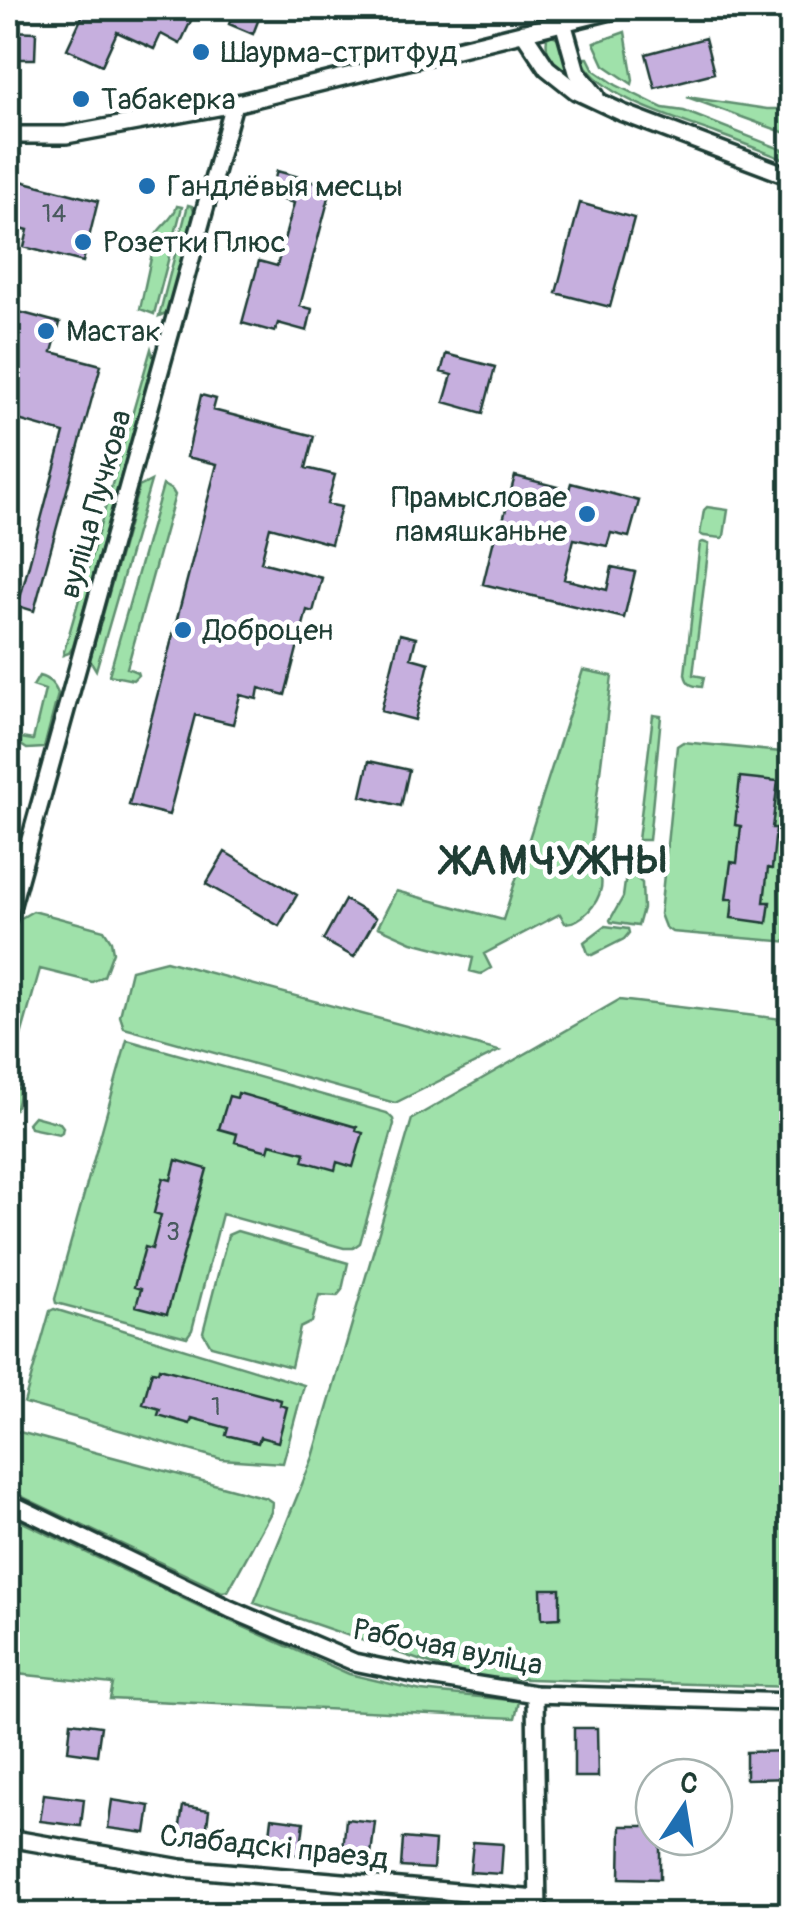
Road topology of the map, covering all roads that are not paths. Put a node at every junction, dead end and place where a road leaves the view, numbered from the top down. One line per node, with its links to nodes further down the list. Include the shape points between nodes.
1 (623, 8): 2 (street)
2 (563, 22): 3 (street); 4 (street, via 577,72)
3 (523, 32): 4 (street, via 546,68); 5 (street)
4 (602, 102): 7 (street)
5 (234, 104): 6 (street, via 66,136); 8 (street, вуліца Пучкова)
6 (8, 135)
7 (792, 176)
8 (8, 919)
9 (8, 1502): 10 (street, Рабочая вуліца, via 354,1662)
10 (535, 1694): 11 (street, Рабочая вуліца); 13 (street, Слабадскі праезд)
11 (792, 1702)
12 (8, 1838): 13 (street, Слабадскі праезд, via 182,1868)
13 (537, 1907)

